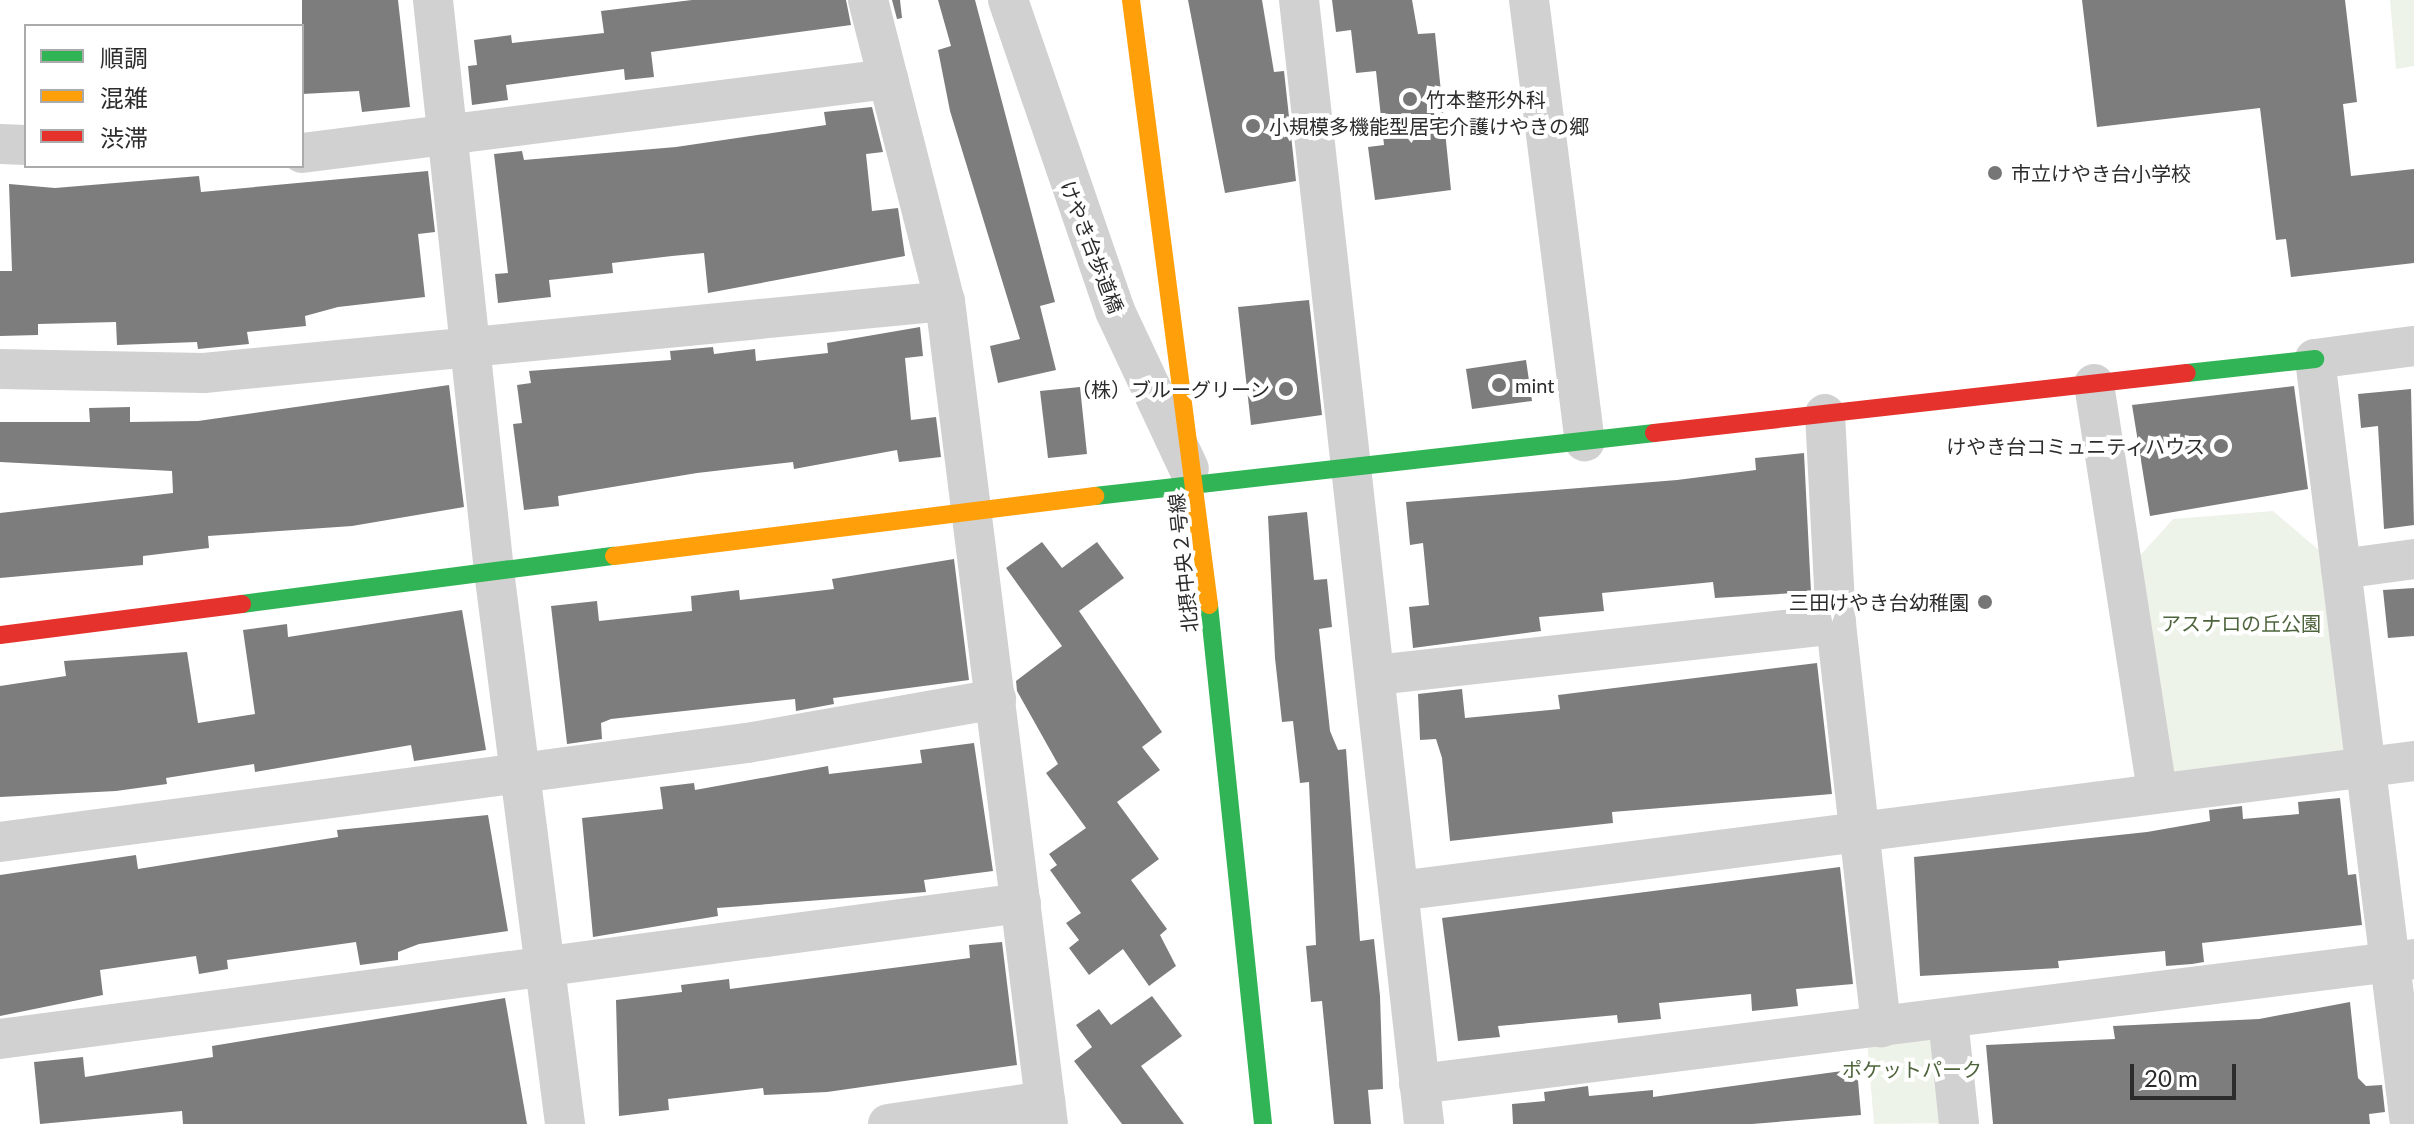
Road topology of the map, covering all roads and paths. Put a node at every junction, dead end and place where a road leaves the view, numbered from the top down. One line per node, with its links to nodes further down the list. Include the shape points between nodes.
1 (433, 0): 8 (street)
2 (868, 0): 7 (street)
3 (1008, 0): 21 (street, けやき台歩道橋, via 1115,311)
4 (1131, 0): 21 (street, 北摂中央２号線)
5 (1299, 0): 20 (street)
6 (1529, 0): 19 (street)
7 (888, 79): 8 (street); 12 (street)
8 (446, 134): 11 (street); 13 (street)
9 (0, 144): 10 (street)
10 (24, 145)
11 (304, 153)
12 (945, 301): 13 (street); 22 (street)
13 (470, 342): 16 (street, via 204,373); 25 (street)
14 (2414, 346): 15 (street)
15 (2315, 359): 17 (street); 24 (street)
16 (0, 369)
17 (2094, 384): 18 (street); 33 (street)
18 (1825, 414): 19 (street); 26 (street)
19 (1585, 441): 20 (street)
20 (1355, 467): 21 (street); 28 (street)
21 (1197, 485): 22 (street); 47 (street, 北摂中央２号線)
22 (972, 510): 25 (street); 29 (street)
23 (2414, 559): 24 (street)
24 (2341, 569): 31 (street)
25 (494, 571): 27 (street); 32 (street)
26 (1836, 624): 28 (street); 34 (street)
27 (0, 635)
28 (1376, 675): 36 (street)
29 (996, 699): 32 (street); 37 (street)
30 (2414, 761): 31 (street)
31 (2366, 767): 33 (street); 38 (street)
32 (522, 772): 35 (street); 39 (street)
33 (2157, 791): 34 (street)
34 (1859, 830): 36 (street); 41 (street)
35 (0, 842)
36 (1399, 891): 43 (street)
37 (1021, 903): 39 (street); 44 (street)
38 (2402, 961): 40 (street); 50 (street)
39 (546, 970): 42 (street); 45 (street)
40 (1948, 1019): 41 (street); 49 (street)
41 (1881, 1027): 43 (street)
42 (0, 1039)
43 (1419, 1084): 48 (street)
44 (1046, 1112): 46 (street)
45 (565, 1124)
46 (888, 1124)
47 (1263, 1124)
48 (1424, 1124)
49 (1959, 1124)
50 (2410, 1124)

